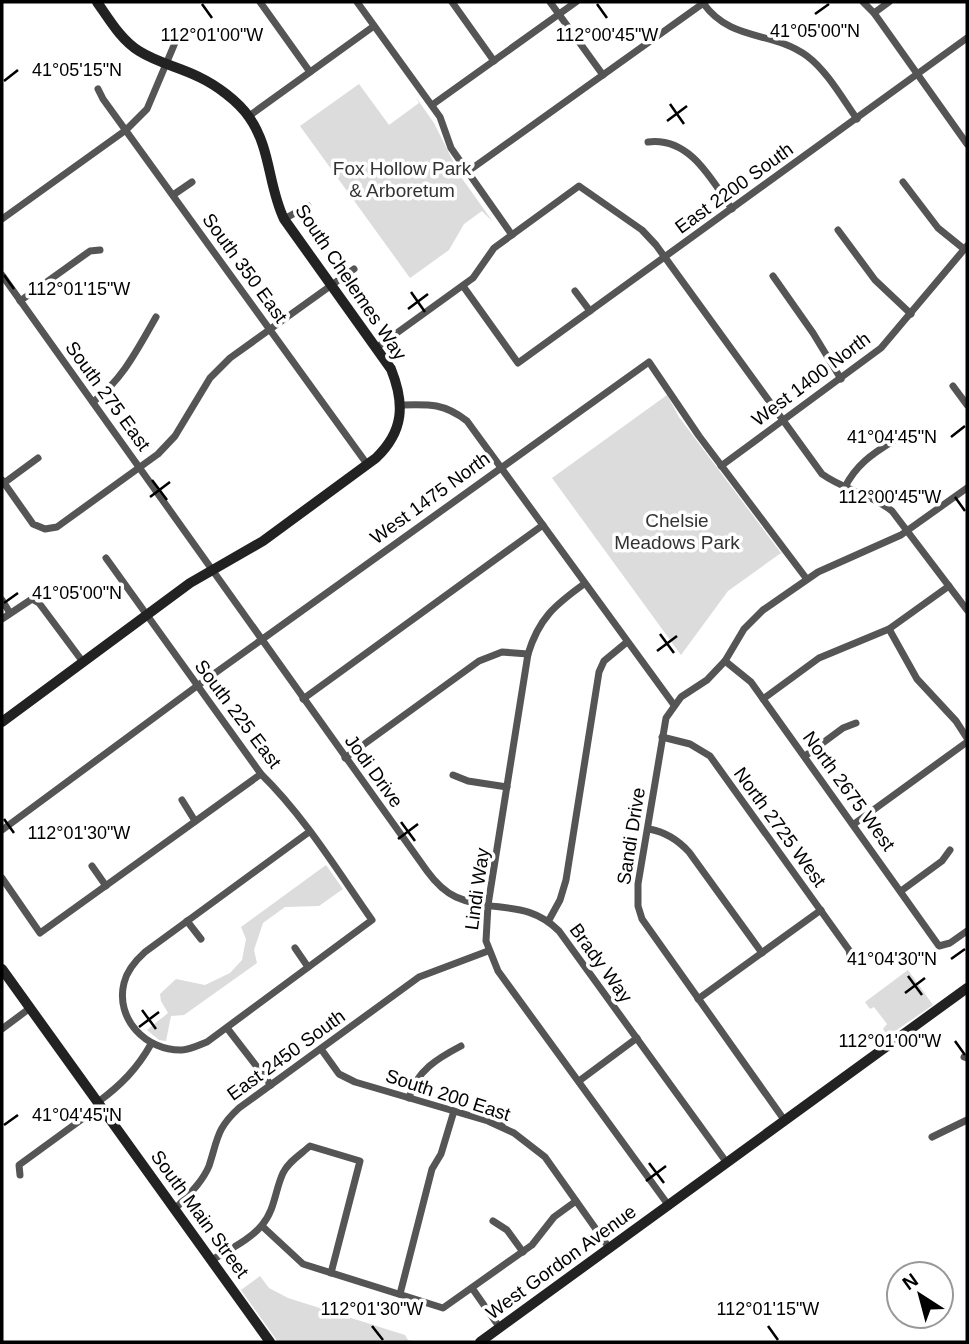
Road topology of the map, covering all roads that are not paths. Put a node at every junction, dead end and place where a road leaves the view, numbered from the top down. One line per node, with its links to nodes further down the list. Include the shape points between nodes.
1 (97, 2): 16 (street, South Chelemes Way, via 137,50)
2 (260, 2): 17 (street)
3 (357, 2): 12 (street)
4 (452, 2): 15 (street)
5 (550, 2): 11 (street)
6 (576, 2): 11 (street)
7 (863, 2): 10 (street)
8 (890, 2): 10 (street)
9 (704, 3): 18 (street); 23 (street, via 715,19 730,27 806,55)
10 (874, 13): 19 (street)
11 (559, 14): 15 (street); 18 (street)
12 (374, 26): 17 (street); 21 (street)
13 (180, 31): 16 (street)
14 (967, 38): 19 (street, East 2200 South)
15 (494, 61): 21 (street)
16 (165, 65): 22 (street, South Chelemes Way, via 198,76); 24 (street, via 147,109)
17 (310, 72): 22 (street)
18 (603, 75): 27 (street)
19 (917, 75): 23 (street, East 2200 South); 26 (street)
20 (98, 89): 24 (street, South 350 East)
21 (432, 106): 27 (street)
22 (249, 116): 34 (street, South Chelemes Way, via 266,150 275,201)
23 (857, 119): 32 (street, East 2200 South)
24 (126, 130): 30 (street, South 350 East); 33 (street)
25 (648, 142): 32 (street, via 678,146 696,159)
26 (967, 144)
27 (467, 172): 36 (street)
28 (192, 182): 30 (street)
29 (902, 182): 37 (street, via 938,228)
30 (173, 195): 50 (street, South 350 East)
31 (308, 205): 34 (street)
32 (732, 209): 39 (street, East 2200 South)
33 (2, 219)
34 (284, 219): 43 (street, South Chelemes Way)
35 (838, 230): 48 (street, via 875,281)
36 (512, 234): 39 (street, via 579,186 642,230); 44 (street, via 486,256 480,270)
37 (966, 248): 48 (street, West 1400 North)
38 (100, 250): 46 (street, via 90,251)
39 (665, 257): 47 (street, East 2200 South); 57 (street)
40 (354, 269): 43 (street)
41 (2, 275): 46 (street, South 275 East)
42 (773, 276): 52 (street)
43 (331, 286): 50 (street); 51 (street, South Chelemes Way)
44 (463, 286): 47 (street, East 2200 South, via 519,363); 51 (street)
45 (575, 291): 47 (street)
46 (20, 301): 54 (street, South 275 East)
47 (590, 311)
48 (911, 314): 52 (street, West 1400 North, via 881,348)
49 (156, 317): 54 (street, via 123,374)
50 (269, 329): 60 (street, South 350 East); 62 (street, via 219,368 175,436)
51 (376, 348): 55 (street, South Chelemes Way, via 391,369)
52 (841, 379): 57 (street, West 1400 North)
53 (953, 386): 56 (street)
54 (93, 402): 62 (street, South 275 East)
55 (400, 405): 60 (street, via 391,441); 63 (street, via 452,409 467,421)
56 (967, 405)
57 (783, 421): 61 (street, West 1400 North); 65 (street, via 822,474)
58 (893, 441): 65 (street, via 855,469)
59 (38, 458): 64 (street)
60 (367, 464): 70 (street, via 263,541)
61 (721, 466): 63 (street, West 1475 North, via 649,362); 71 (street)
62 (140, 467): 64 (street, via 57,527 45,529 33,524); 70 (street, South 275 East)
63 (500, 467): 67 (street); 81 (street, West 1475 North)
64 (3, 482)
65 (845, 487): 68 (street, via 886,506)
66 (967, 488): 68 (street)
67 (543, 525): 72 (street); 87 (street)
68 (908, 530): 71 (street); 73 (street)
69 (106, 558): 78 (street, South 225 East)
70 (213, 570): 77 (street, South 275 East); 78 (street)
71 (806, 578): 84 (street, via 753,619)
72 (584, 584): 82 (street); 83 (street, Lindi Way, via 540,623)
73 (949, 586): 75 (street); 80 (street)
74 (2, 600): 76 (street)
75 (967, 610)
76 (10, 612): 79 (street); 85 (street, via 32,599 39,603)
77 (240, 612): 81 (street, Jodi Drive)
78 (147, 615): 85 (street); 86 (street, South 225 East)
79 (2, 619)
80 (889, 629): 88 (street, via 819,658); 93 (street, via 917,679 956,721)
81 (260, 640): 86 (street, West 1475 North); 87 (street, Jodi Drive)
82 (627, 642): 89 (street); 113 (street, Brady Way, via 604,661 599,672 566,880)
83 (528, 654): 95 (street, via 502,652 478,662); 98 (street, Lindi Way)
84 (725, 661): 88 (street, North 2675 West, via 745,676); 89 (street)
85 (83, 662): 90 (street)
86 (197, 685): 96 (street, South 225 East); 103 (street, West 1475 North)
87 (303, 699): 95 (street, Jodi Drive)
88 (763, 699): 94 (street, North 2675 West)
89 (674, 705): 92 (street, Sandi Drive)
90 (2, 722)
91 (856, 723): 94 (street)
92 (662, 737): 102 (street, Sandi Drive); 112 (street, North 2725 West, via 690,744 710,756)
93 (967, 740): 101 (street)
94 (805, 756): 101 (street, North 2675 West)
95 (345, 758): 111 (street, Jodi Drive, via 437,884 457,898)
96 (261, 774): 100 (street); 104 (street, South 225 East, via 283,795)
97 (453, 775): 98 (street)
98 (508, 787): 111 (street, Lindi Way)
99 (182, 800): 100 (street)
100 (195, 821): 108 (street)
101 (854, 824): 110 (street, North 2675 West)
102 (649, 829): 119 (street, via 664,833 689,852); 124 (street, Sandi Drive, via 638,906 642,919)
103 (2, 830)
104 (309, 832): 114 (street); 121 (street, South 225 East, via 372,920)
105 (950, 850): 110 (street)
106 (92, 866): 108 (street)
107 (2, 878): 109 (street)
108 (106, 886): 109 (street, via 40,933)
109 (5, 889)
110 (901, 891): 115 (street, North 2675 West, via 939,946)
111 (488, 905): 113 (street, Jodi Drive, via 532,911); 118 (street, Lindi Way)
112 (821, 910): 119 (street); 120 (street, North 2725 West)
113 (549, 920): 128 (street, Brady Way)
114 (187, 921): 116 (street); 129 (street, via 131,965 124,982 126,1017)
115 (967, 931)
116 (201, 939)
117 (295, 948): 121 (street)
118 (488, 951): 131 (street, East 2450 South, via 419,977); 132 (street, Lindi Way)
119 (762, 953): 124 (street)
120 (851, 960)
121 (308, 967): 126 (street)
122 (2, 970): 125 (street, South Main Street)
123 (967, 988): 139 (street, West Gordon Avenue)
124 (698, 999): 139 (street, Sandi Drive)
125 (30, 1008): 127 (street); 135 (street, South Main Street)
126 (227, 1028): 129 (street, via 183,1051); 133 (street)
127 (2, 1029)
128 (637, 1038): 132 (street); 142 (street, Brady Way)
129 (151, 1044): 135 (street, via 130,1076)
130 (461, 1046): 134 (street, via 421,1073)
131 (321, 1049): 133 (street, East 2450 South); 134 (street, South 200 East, via 340,1074)
132 (579, 1081): 145 (street, Lindi Way)
133 (271, 1085): 146 (street, East 2450 South, via 229,1117 214,1142 208,1167)
134 (409, 1098): 136 (street, South 200 East)
135 (99, 1104): 143 (street, via 19,1165); 146 (street, South Main Street)
136 (454, 1111): 140 (street, South 200 East); 154 (street, via 432,1169)
137 (506, 1113): 140 (street)
138 (967, 1120): 141 (street)
139 (785, 1121): 142 (street, West Gordon Avenue)
140 (501, 1126): 144 (street, South 200 East, via 545,1157)
141 (932, 1137)
142 (727, 1163): 145 (street, West Gordon Avenue)
143 (20, 1175)
144 (576, 1201): 149 (street, South 200 East); 150 (street, via 554,1217 541,1237)
145 (669, 1206): 149 (street, West Gordon Avenue)
146 (175, 1209): 151 (street, South Main Street)
147 (493, 1221): 150 (street, via 507,1230)
148 (262, 1226): 151 (street); 152 (street, via 303,1264); 152 (street, via 283,1173 310,1146 360,1161)
149 (610, 1249): 155 (street, West Gordon Avenue)
150 (523, 1252): 153 (street)
151 (212, 1260): 156 (street, South Main Street)
152 (331, 1273): 154 (street)
153 (472, 1288): 154 (street, via 443,1308); 155 (street)
154 (400, 1294)
155 (500, 1328): 157 (street, West Gordon Avenue)
156 (270, 1342)
157 (480, 1342)

